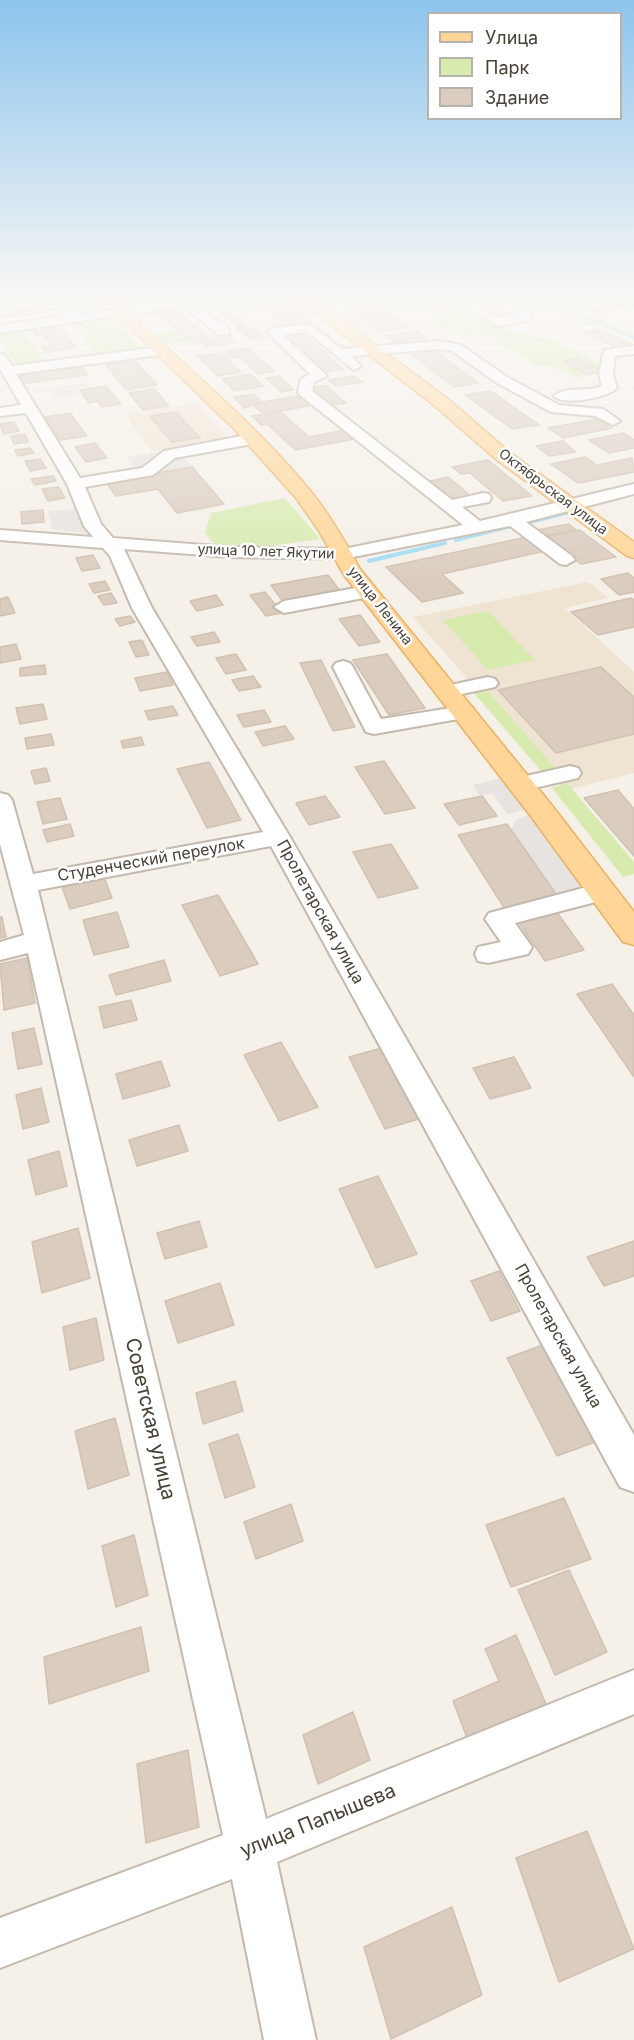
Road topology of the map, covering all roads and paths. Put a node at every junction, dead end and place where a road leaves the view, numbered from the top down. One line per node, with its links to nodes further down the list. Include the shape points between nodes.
1 (7, 393): 9 (street)
2 (21, 393): 12 (street, Пролетарская улица)
3 (204, 393): 11 (main road, улица Ленина)
4 (307, 393): 15 (street)
5 (427, 393): 16 (main road, Октябрьская улица)
6 (529, 393): 8 (street)
7 (597, 393): 8 (street)
8 (537, 397): 10 (street, via 556,409 598,412)
9 (0, 412)
10 (613, 421)
11 (252, 439): 12 (street, via 170,453 147,472); 22 (main road, улица Ленина, via 280,466)
12 (75, 484): 20 (street, Пролетарская улица, via 93,526)
13 (634, 489): 16 (street, улица 10 лет Якутии)
14 (483, 498): 15 (street)
15 (450, 505): 18 (street)
16 (571, 506): 17 (street, улица 10 лет Якутии); 21 (main road, Октябрьская улица)
17 (513, 520): 18 (street, улица 10 лет Якутии); 23 (street)
18 (478, 528): 22 (street, улица 10 лет Якутии)
19 (0, 535): 20 (street, улица 10 лет Якутии)
20 (106, 542): 22 (street, улица 10 лет Якутии, via 241,553); 33 (street, Пролетарская улица, via 118,554 142,608)
21 (634, 552)
22 (343, 554): 24 (main road, улица Ленина)
23 (566, 560)
24 (367, 592): 25 (street); 28 (main road, улица Ленина)
25 (284, 607)
26 (343, 667): 29 (street, via 374,728)
27 (488, 683): 28 (street)
28 (448, 691): 29 (main road, улица Ленина)
29 (464, 712): 31 (main road, улица Ленина)
30 (570, 772): 31 (street)
31 (521, 784): 35 (main road, улица Ленина)
32 (0, 800): 34 (street, Советская улица)
33 (278, 837): 34 (street, Студенческий переулок); 40 (street, Пролетарская улица)
34 (23, 884): 37 (street, Советская улица)
35 (602, 892): 36 (main road, улица Ленина); 39 (street, via 498,919 519,947)
36 (634, 934)
37 (39, 941): 38 (street); 42 (street, Советская улица)
38 (0, 951)
39 (488, 954)
40 (634, 1473)
41 (634, 1692): 42 (street, улица Папышева)
42 (250, 1848): 43 (street, улица Папышева); 44 (street, Советская улица)
43 (0, 1943)
44 (290, 2040)

